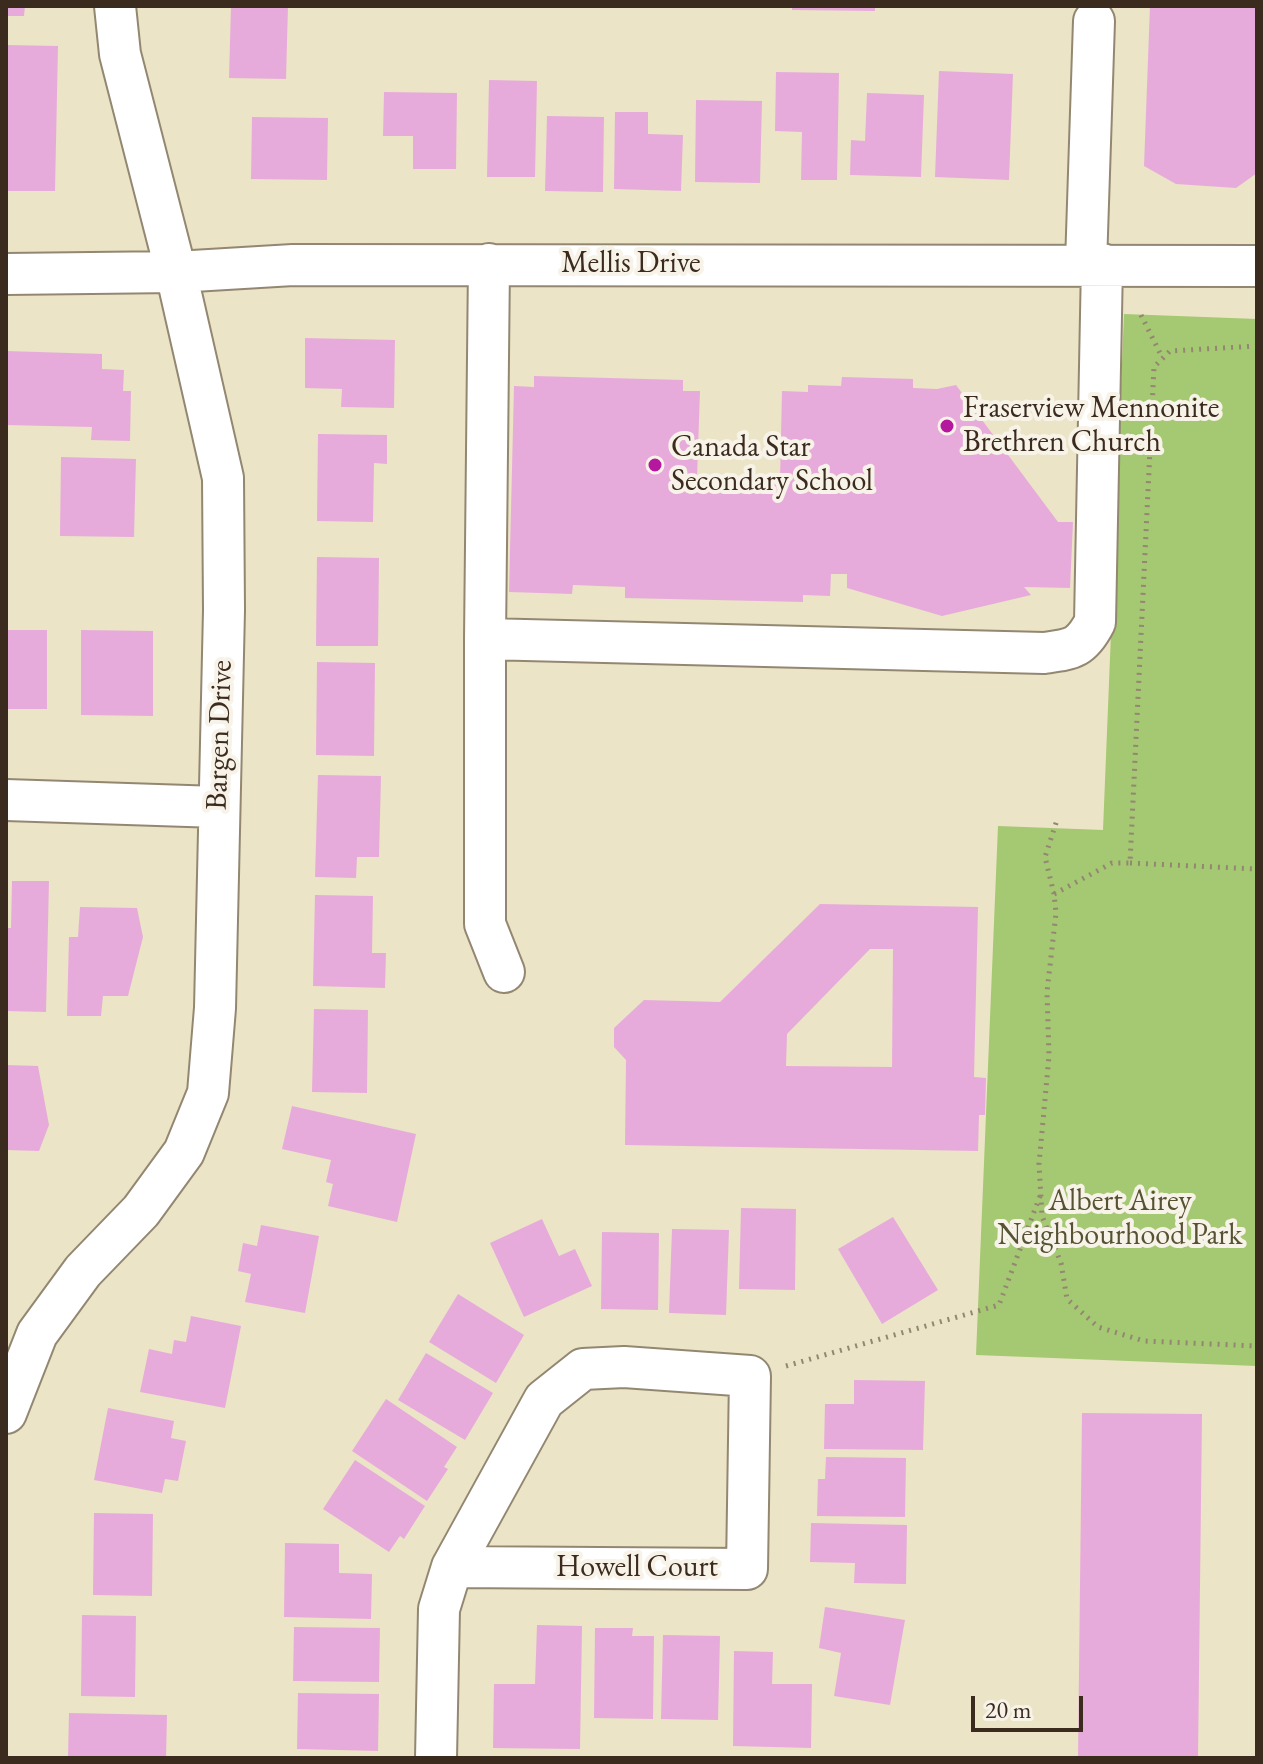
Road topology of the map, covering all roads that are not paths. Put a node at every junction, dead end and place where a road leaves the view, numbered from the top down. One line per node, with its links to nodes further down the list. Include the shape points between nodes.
1 (115, 6): 6 (street, Bargen Drive, via 120,54)
2 (1094, 21): 4 (street)
3 (489, 264): 4 (street, Mellis Drive); 6 (street, Mellis Drive, via 293,265); 8 (street)
4 (1094, 264): 5 (street, Mellis Drive); 8 (street, via 1095,622 1086,640 1070,649 1030,652)
5 (1257, 266)
6 (176, 272): 7 (street, Mellis Drive); 10 (street, Bargen Drive, via 223,478)
7 (6, 274)
8 (485, 639): 11 (street, via 485,924)
9 (6, 800): 10 (street)
10 (218, 807): 12 (street, Bargen Drive, via 215,1008 208,1093 184,1152 37,1334)
11 (504, 972)
12 (6, 1413)
13 (452, 1567): 13 (street, Howell Court, via 747,1569 750,1376 583,1369 544,1400); 14 (street, via 439,1609)
14 (436, 1758)

